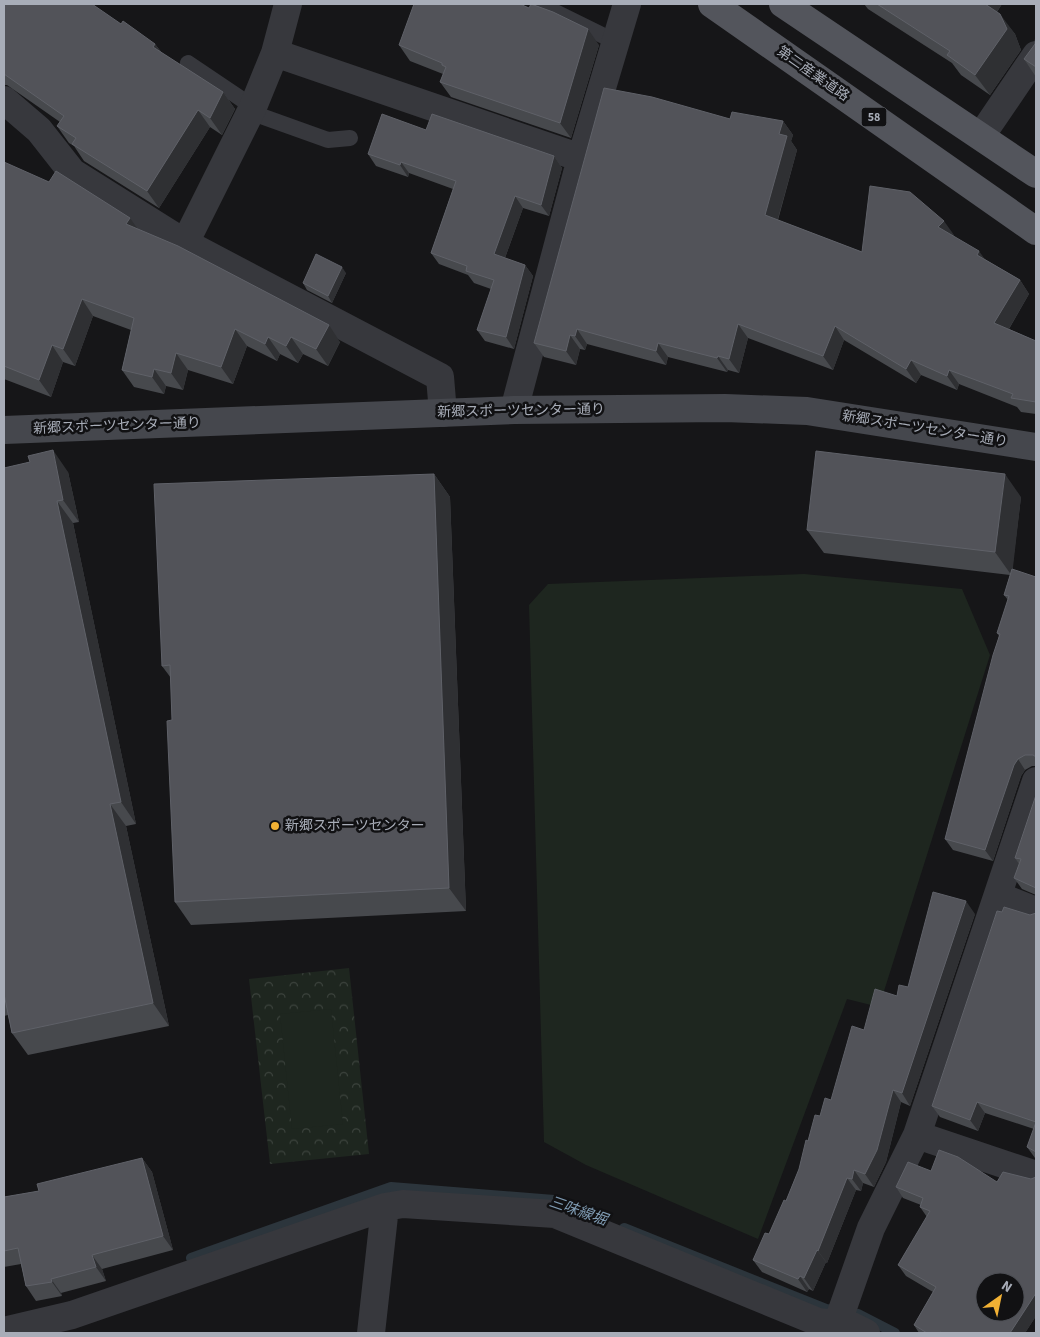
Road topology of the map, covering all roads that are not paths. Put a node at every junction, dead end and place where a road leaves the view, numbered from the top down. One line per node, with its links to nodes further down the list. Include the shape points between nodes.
1 (288, 4): 7 (street)
2 (539, 4): 6 (lane)
3 (628, 4): 6 (street)
4 (712, 4): 16 (main road, 第二産業道路 / 58)
5 (783, 4): 12 (main road)
6 (616, 42): 14 (street)
7 (275, 53): 11 (street); 14 (street)
8 (1036, 55): 12 (street)
9 (188, 63): 11 (lane)
10 (4, 100): 17 (street, via 39,130 72,172)
11 (252, 110): 13 (lane, via 328,140); 17 (street)
12 (981, 136): 15 (main road)
13 (350, 138)
14 (581, 158): 18 (street)
15 (1036, 174)
16 (1036, 231)
17 (185, 243): 19 (street, via 440,377)
18 (514, 410): 19 (street, 新郷スポーツセンター通り); 21 (street, 新郷スポーツセンター通り, via 725,408 807,411)
19 (443, 413): 20 (street, 新郷スポーツセンター通り)
20 (4, 430)
21 (1036, 447)
22 (1036, 780): 23 (street)
23 (998, 896): 24 (street); 25 (street)
24 (1036, 911)
25 (917, 1135): 26 (street); 28 (street, via 871,1228)
26 (1036, 1176)
27 (385, 1207): 28 (street, via 403,1204 555,1214 818,1322); 29 (street, via 72,1315); 30 (street)
28 (838, 1318): 31 (street)
29 (4, 1331)
30 (370, 1333)
31 (866, 1333)

